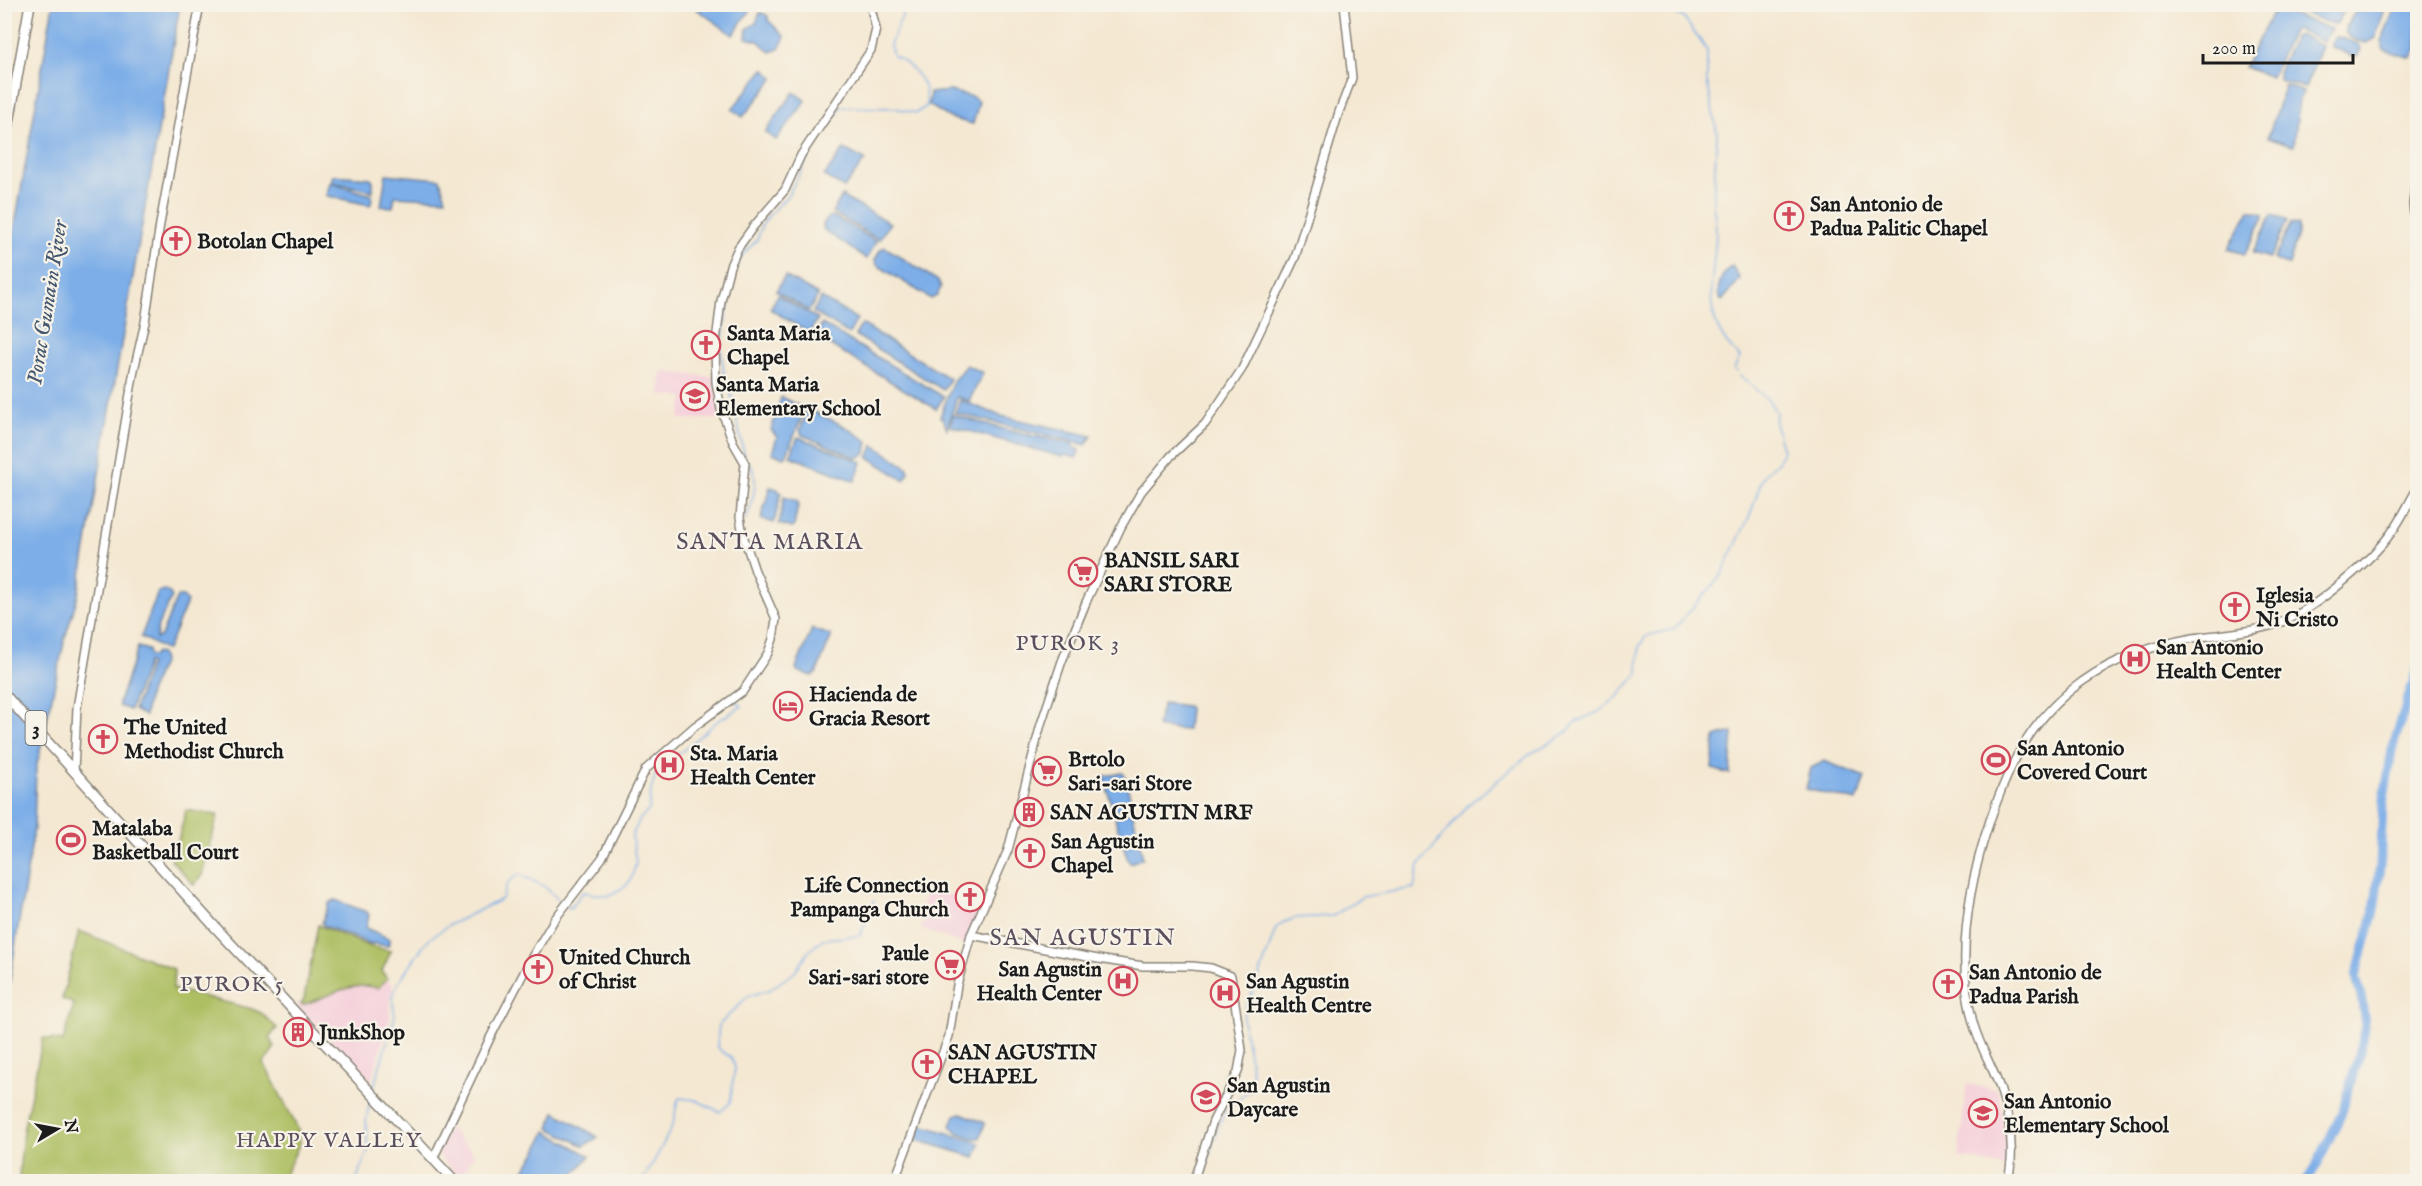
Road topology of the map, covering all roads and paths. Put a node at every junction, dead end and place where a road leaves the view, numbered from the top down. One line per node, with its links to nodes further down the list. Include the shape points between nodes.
1 (30, 4): 5 (highway)
2 (200, 4): 12 (street, via 77,708)
3 (870, 4): 14 (street, via 876,29 871,50 801,155 785,190 738,248 721,301 716,382 721,410 745,463 740,517 754,571 776,619 773,639 743,691 646,769 602,858 554,920 511,997)
4 (1344, 4): 13 (street, via 1352,78 1295,258 1242,369 1204,424 1140,492 1121,527 1062,661 1008,850)
5 (4, 151)
6 (2418, 158): 7 (street, via 2413,204)
7 (2418, 253)
8 (2418, 487): 18 (street, via 2391,533 2372,555 2301,612 2272,625 2156,646 2112,663 2088,677 2046,712 2020,751 1999,797 1981,854 1964,960 1973,1023 2006,1113 2012,1168)
9 (4, 694): 11 (highway, 3)
10 (4, 700): 11 (highway, 3)
11 (66, 763): 12 (highway, 3)
12 (74, 772): 14 (highway, 3)
13 (971, 935): 16 (street, via 957,985 949,1036); 17 (street, via 1143,966 1201,967 1231,976 1242,1050 1238,1072 1214,1121)
14 (433, 1159): 15 (highway, 3)
15 (455, 1182)
16 (894, 1182)
17 (1193, 1182)
18 (2007, 1182)

